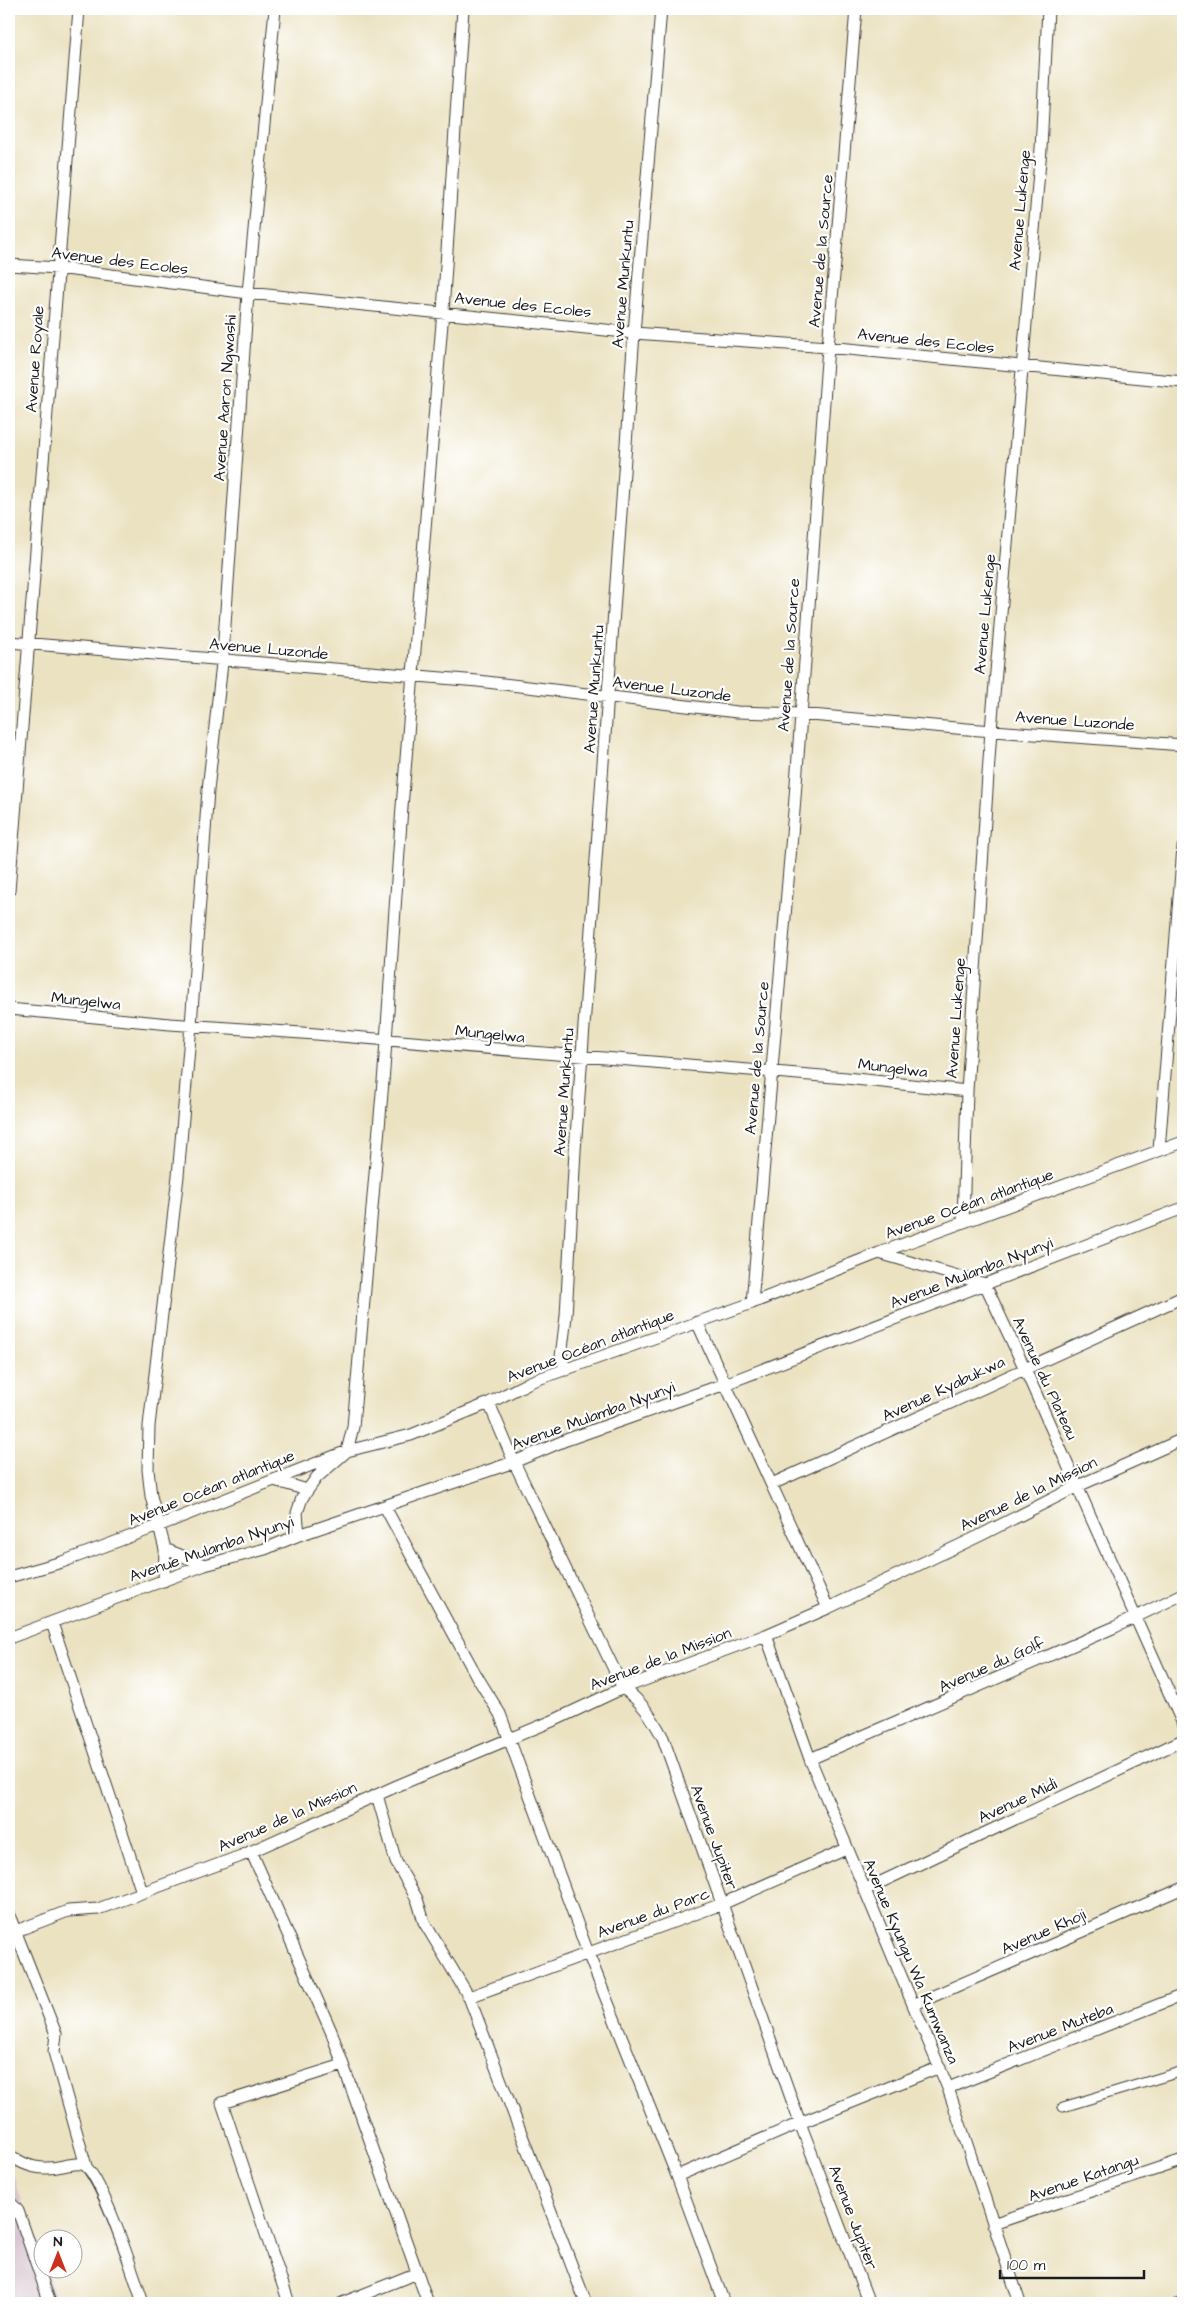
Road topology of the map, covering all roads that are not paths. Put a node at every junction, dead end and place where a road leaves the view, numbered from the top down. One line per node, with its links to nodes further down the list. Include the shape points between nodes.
1 (80, 9): 8 (street, Avenue Royale)
2 (276, 9): 9 (street, Avenue Aaron Ngwashi)
3 (463, 9): 10 (street)
4 (661, 9): 11 (street, Avenue Munkuntu)
5 (856, 9): 12 (street, Avenue de la Source)
6 (1048, 9): 13 (street, Avenue Lukenge, via 1042,131)
7 (9, 265): 8 (street, Avenue des Ecoles)
8 (58, 268): 9 (street, Avenue des Ecoles); 16 (street, Avenue Royale)
9 (248, 292): 10 (street, Avenue des Ecoles); 17 (street, Avenue Aaron Ngwashi)
10 (442, 311): 11 (street, Avenue des Ecoles); 18 (street)
11 (634, 332): 12 (street, Avenue des Ecoles); 19 (street, Avenue Munkuntu)
12 (828, 347): 13 (street, Avenue des Ecoles); 20 (street, Avenue de la Source)
13 (1023, 366): 14 (street, Avenue des Ecoles); 21 (street, Avenue Lukenge)
14 (1183, 382)
15 (9, 642): 16 (street, Avenue Luzonde)
16 (29, 644): 17 (street, Avenue Luzonde); 24 (street, Avenue Royale)
17 (222, 660): 18 (street, Avenue Luzonde); 26 (street, Avenue Aaron Ngwashi, via 208,790)
18 (412, 676): 19 (street, Avenue Luzonde); 27 (street)
19 (609, 697): 20 (street, Avenue Luzonde, via 737,712); 28 (street, Avenue Munkuntu)
20 (800, 714): 21 (street, Avenue Luzonde); 29 (street, Avenue de la Source)
21 (991, 730): 22 (street, Avenue Luzonde); 30 (street, Avenue Lukenge)
22 (1183, 745)
23 (1183, 847): 32 (street)
24 (9, 891)
25 (9, 1009): 26 (street, Mungelwa)
26 (191, 1025): 27 (street, Mungelwa); 52 (street, Avenue Aaron Ngwashi, via 178,1176 149,1426 148,1470)
27 (386, 1041): 28 (street, Mungelwa); 45 (street, via 355,1410 352,1440)
28 (582, 1057): 29 (street, Mungelwa); 41 (street, Avenue Munkuntu, via 561,1358)
29 (771, 1072): 30 (street, Mungelwa); 38 (street, Avenue de la Source)
30 (967, 1091): 34 (street, Avenue Lukenge)
31 (1183, 1142): 32 (street, Avenue Océan atlantique)
32 (1159, 1150): 34 (street, Avenue Océan atlantique)
33 (1183, 1208): 36 (street, Avenue Mulamba Nyunyi)
34 (963, 1222): 35 (street, Avenue Océan atlantique)
35 (879, 1253): 36 (street); 38 (street, Avenue Océan atlantique)
36 (985, 1284): 40 (street, Avenue du Plateau); 42 (street, Avenue Mulamba Nyunyi)
37 (1183, 1297): 40 (street, Avenue Kyabukwa)
38 (752, 1303): 39 (street, Avenue Océan atlantique)
39 (696, 1322): 41 (street, Avenue Océan atlantique); 42 (street)
40 (1024, 1367): 48 (street, Avenue Kyabukwa); 49 (street, Avenue du Plateau)
41 (566, 1370): 43 (street, Avenue Océan atlantique, via 530,1382)
42 (725, 1384): 46 (street, Avenue Mulamba Nyunyi, via 566,1440); 48 (street)
43 (489, 1403): 45 (street, Avenue Océan atlantique, via 412,1436); 46 (street, Avenue Jupiter)
44 (1183, 1439): 49 (street, Avenue de la Mission)
45 (347, 1452): 47 (street, Avenue Océan atlantique); 50 (street, via 317,1477)
46 (514, 1462): 51 (street, Avenue Mulamba Nyunyi, via 426,1490); 64 (street, Avenue Jupiter)
47 (274, 1480): 50 (street); 52 (street, Avenue Océan atlantique)
48 (772, 1484): 59 (street)
49 (1078, 1486): 59 (street, Avenue de la Mission); 60 (street, Avenue du Plateau)
50 (307, 1490): 53 (street, via 297,1512)
51 (385, 1507): 53 (street, Avenue Mulamba Nyunyi); 66 (street, via 500,1714)
52 (158, 1526): 54 (street, Avenue Aaron Ngwashi); 56 (street, Avenue Océan atlantique)
53 (299, 1534): 55 (street, Avenue Mulamba Nyunyi, via 265,1549)
54 (165, 1549): 55 (street); 57 (street, Avenue Aaron Ngwashi)
55 (205, 1565): 57 (street, Avenue Mulamba Nyunyi)
56 (9, 1578)
57 (164, 1582): 61 (street, Avenue Mulamba Nyunyi)
58 (1183, 1594): 60 (street, Avenue du Golf)
59 (828, 1608): 62 (street, Avenue de la Mission)
60 (1135, 1617): 65 (street, Avenue du Plateau); 68 (street, Avenue du Golf)
61 (52, 1623): 63 (street, Avenue Mulamba Nyunyi); 74 (street)
62 (766, 1635): 64 (street, Avenue de la Mission); 68 (street, Avenue Kyungu Wa Kumwanza)
63 (9, 1638)
64 (623, 1688): 66 (street, Avenue de la Mission); 75 (street, Avenue Jupiter, via 640,1701 663,1738)
65 (1183, 1724)
66 (510, 1738): 69 (street, Avenue de la Mission); 78 (street)
67 (1183, 1740): 73 (street, Avenue Midi)
68 (810, 1759): 70 (street, Avenue Kyungu Wa Kumwanza)
69 (377, 1795): 71 (street, Avenue de la Mission); 80 (street, via 396,1862 417,1899 424,1922)
70 (846, 1849): 73 (street, Avenue Kyungu Wa Kumwanza); 75 (street, Avenue du Parc)
71 (251, 1850): 74 (street, Avenue de la Mission); 82 (street)
72 (1183, 1888): 81 (street, Avenue Khoji)
73 (864, 1890): 81 (street, Avenue Kyungu Wa Kumwanza)
74 (142, 1892): 77 (street, Avenue de la Mission, via 98,1909 68,1911)
75 (722, 1904): 78 (street, Avenue du Parc); 87 (street, Avenue Jupiter)
76 (9, 1915): 77 (street)
77 (16, 1931): 90 (street, via 56,2034 54,2052)
78 (588, 1953): 80 (street, Avenue du Parc); 91 (street)
79 (1183, 1996): 85 (street, Avenue Muteba)
80 (469, 1997): 101 (street)
81 (915, 2004): 83 (street, Avenue Kyungu Wa Kumwanza)
82 (343, 2065): 94 (street); 98 (street, via 222,2103)
83 (940, 2067): 85 (street, Avenue Kyungu Wa Kumwanza); 87 (street)
84 (1183, 2070): 86 (street)
85 (948, 2088): 93 (street, Avenue Kyungu Wa Kumwanza)
86 (1063, 2107)
87 (800, 2123): 91 (street); 103 (street, Avenue Jupiter)
88 (9, 2155): 90 (street, via 29,2167 49,2169 79,2163)
89 (1183, 2160): 93 (street, Avenue Katangu)
90 (86, 2166): 97 (street, via 96,2180 113,2219)
91 (676, 2176): 102 (street)
92 (9, 2201): 96 (street, via 18,2211)
93 (993, 2224): 104 (street, Avenue Kyungu Wa Kumwanza)
94 (417, 2274): 99 (street); 100 (street)
95 (1183, 2302): 105 (street)
96 (50, 2303)
97 (143, 2303)
98 (289, 2303)
99 (342, 2303)
100 (428, 2303)
101 (586, 2303)
102 (724, 2303)
103 (869, 2303)
104 (1020, 2303)
105 (1179, 2303)

